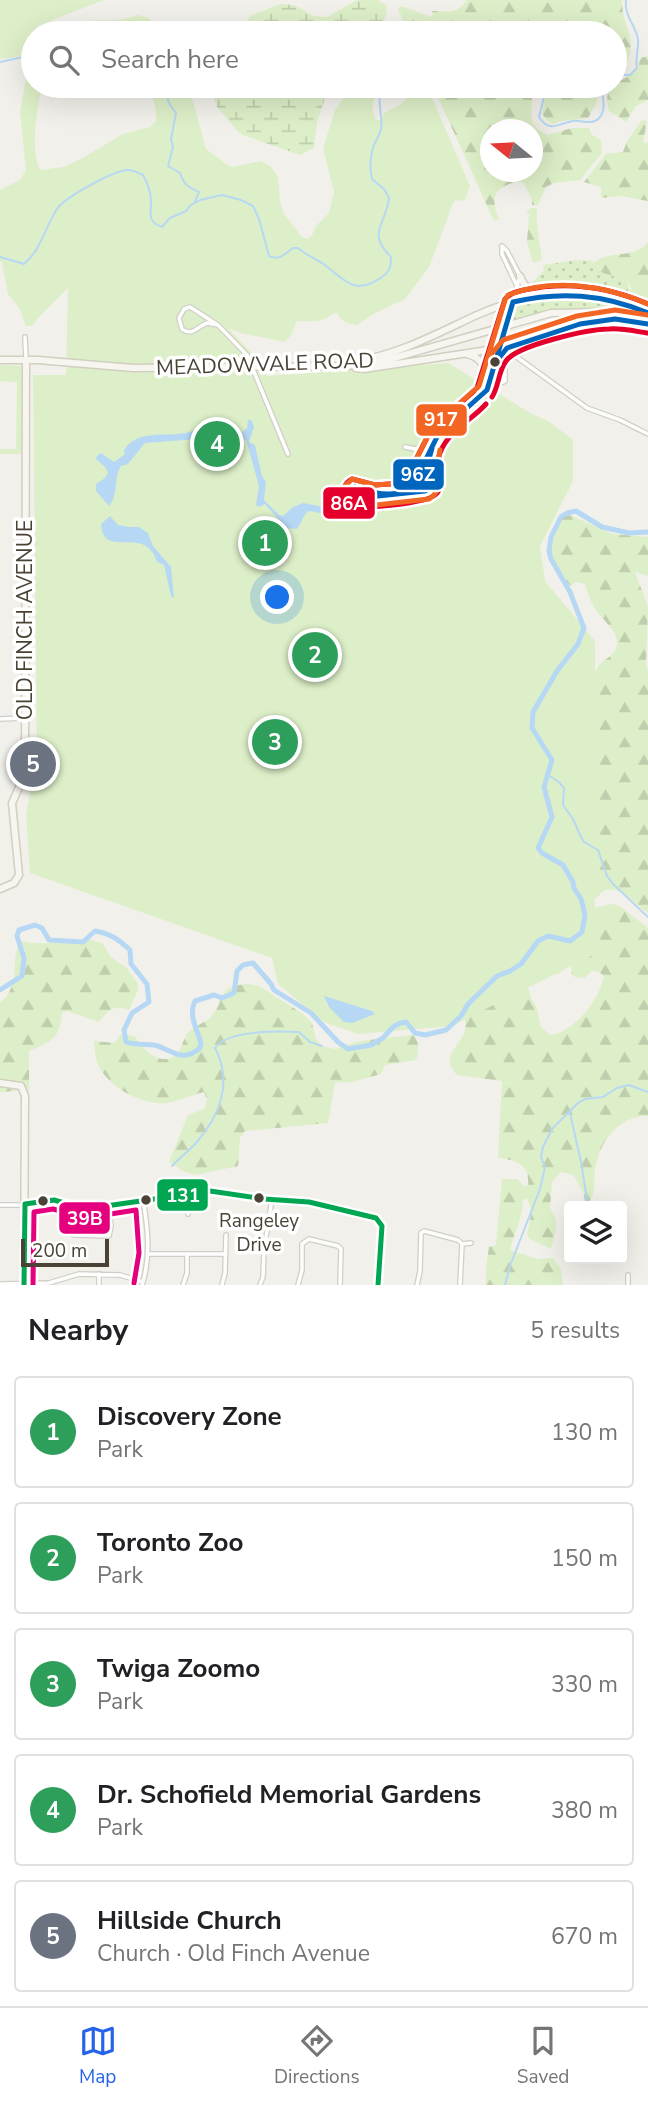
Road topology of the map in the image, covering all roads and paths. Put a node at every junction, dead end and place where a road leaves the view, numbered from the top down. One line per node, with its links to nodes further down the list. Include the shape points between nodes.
1 (520, 276): 2 (street); 2 (street, via 502,246); 3 (main road, via 533,292)
2 (518, 288): 4 (street)
3 (566, 294): 4 (main road); 5 (main road, via 613,300)
4 (513, 302): 10 (street, bridge); 14 (main road, via 418,343)
5 (648, 313)
6 (648, 322): 9 (main road, via 595,321); 15 (main road, MEADOWVALE ROAD, via 598,312 551,313 387,360)
7 (218, 325): 7 (street, via 190,307 180,318 182,329 188,332 207,323); 16 (street, via 244,352)
8 (25, 337): 13 (street, OLD FINCH AVENUE)
9 (527, 340): 10 (main road); 17 (main road, via 504,351)
10 (498, 348): 11 (main road); 17 (street)
11 (465, 353): 15 (main road, via 364,369); 18 (main road, via 483,364)
12 (0, 360): 13 (main road, MEADOWVALE ROAD)
13 (26, 360): 16 (main road, MEADOWVALE ROAD, via 133,368); 22 (main road, OLD FINCH AVENUE)
14 (335, 366): 15 (main road, MEADOWVALE ROAD); 16 (main road, MEADOWVALE ROAD)
15 (347, 366)
16 (252, 368): 21 (street)
17 (492, 369): 18 (street)
18 (489, 381): 19 (street, via 505,381 507,357 514,355 587,408); 20 (street, via 476,401 419,449)
19 (648, 434)
20 (405, 447)
21 (288, 454)
22 (24, 718): 23 (street); 24 (main road, OLD FINCH AVENUE, via 25,774 12,803 19,875)
23 (0, 719)
24 (0, 889)
25 (0, 1083): 29 (main road, via 21,1086 25,1096)
26 (186, 1194): 27 (street, via 210,1191); 28 (street); 32 (street)
27 (272, 1199): 49 (street); 52 (street, via 309,1202 379,1219)
28 (144, 1200): 31 (street); 37 (street)
29 (24, 1204): 30 (street); 31 (street, via 54,1200 85,1209); 44 (main road)
30 (0, 1205)
31 (108, 1206): 33 (street, via 109,1236)
32 (188, 1214)
33 (67, 1231)
34 (226, 1235): 39 (street)
35 (471, 1242): 36 (street)
36 (461, 1244): 53 (street, via 421,1233); 54 (street)
37 (148, 1254): 38 (street); 45 (street)
38 (187, 1254): 39 (street); 47 (street)
39 (225, 1254): 48 (street)
40 (99, 1274): 42 (street, via 75,1274); 45 (street, via 120,1275); 46 (street)
41 (628, 1275): 55 (street)
42 (58, 1283): 44 (street)
43 (0, 1284): 44 (street)
44 (24, 1284)
45 (143, 1284)
46 (99, 1285)
47 (183, 1285)
48 (222, 1285)
49 (260, 1285)
50 (299, 1285): 51 (street, via 302,1244 309,1239 341,1249)
51 (340, 1285)
52 (378, 1285)
53 (417, 1285)
54 (460, 1285)
55 (628, 1285)

